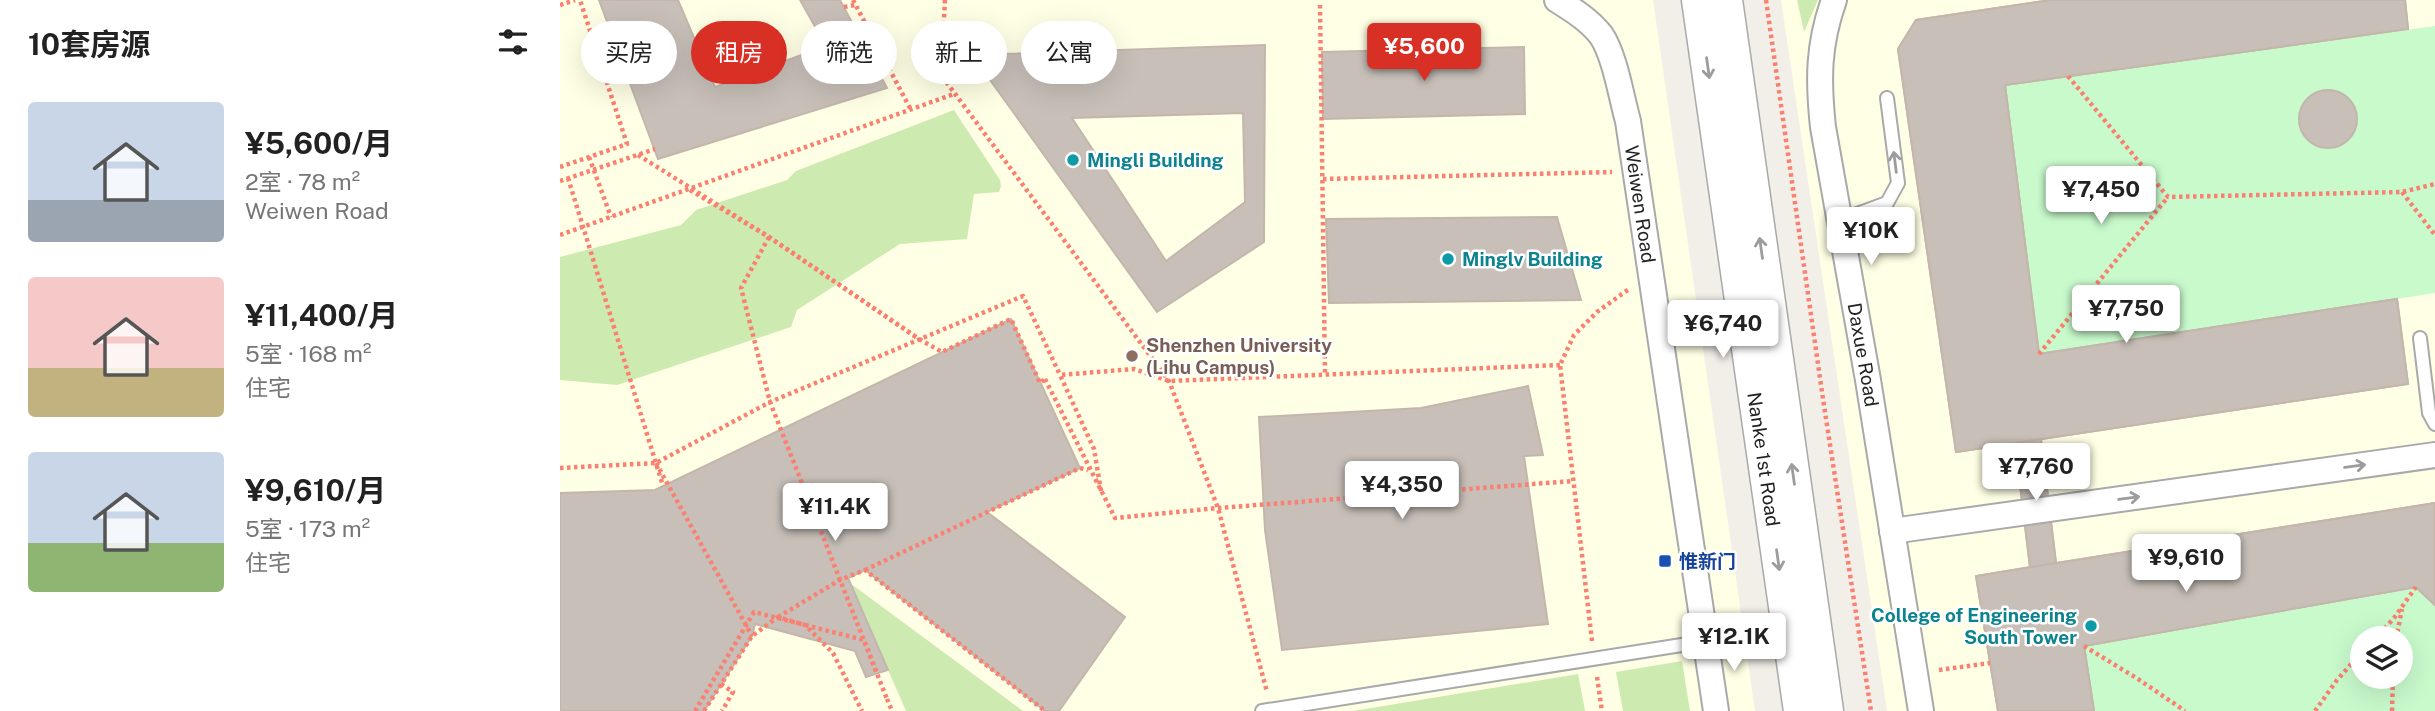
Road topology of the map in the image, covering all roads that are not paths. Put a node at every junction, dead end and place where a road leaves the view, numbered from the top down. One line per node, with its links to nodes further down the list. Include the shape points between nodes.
1 (1557, 0): 11 (street, Weiwen Road, via 1584,17 1602,37 1628,121)
2 (1698, 0): 12 (street, Nanke 1st Road, one-way to 12)
3 (1726, 0): 12 (street, Nanke 1st Road, one-way to 3)
4 (1834, 0): 6 (street, Daxue Road, via 1820,50 1819,90)
5 (1887, 98): 6 (lane, one-way to 5, via 1887,203 1898,183)
6 (1840, 220): 10 (street, Daxue Road)
7 (2420, 338): 8 (lane, via 2429,413)
8 (2435, 424)
9 (2435, 455): 10 (street, one-way to 9)
10 (1892, 531): 15 (street, Daxue Road)
11 (1707, 641): 13 (lane); 14 (street, Weiwen Road)
12 (1807, 708)
13 (1267, 710)
14 (1716, 711)
15 (1921, 711)

